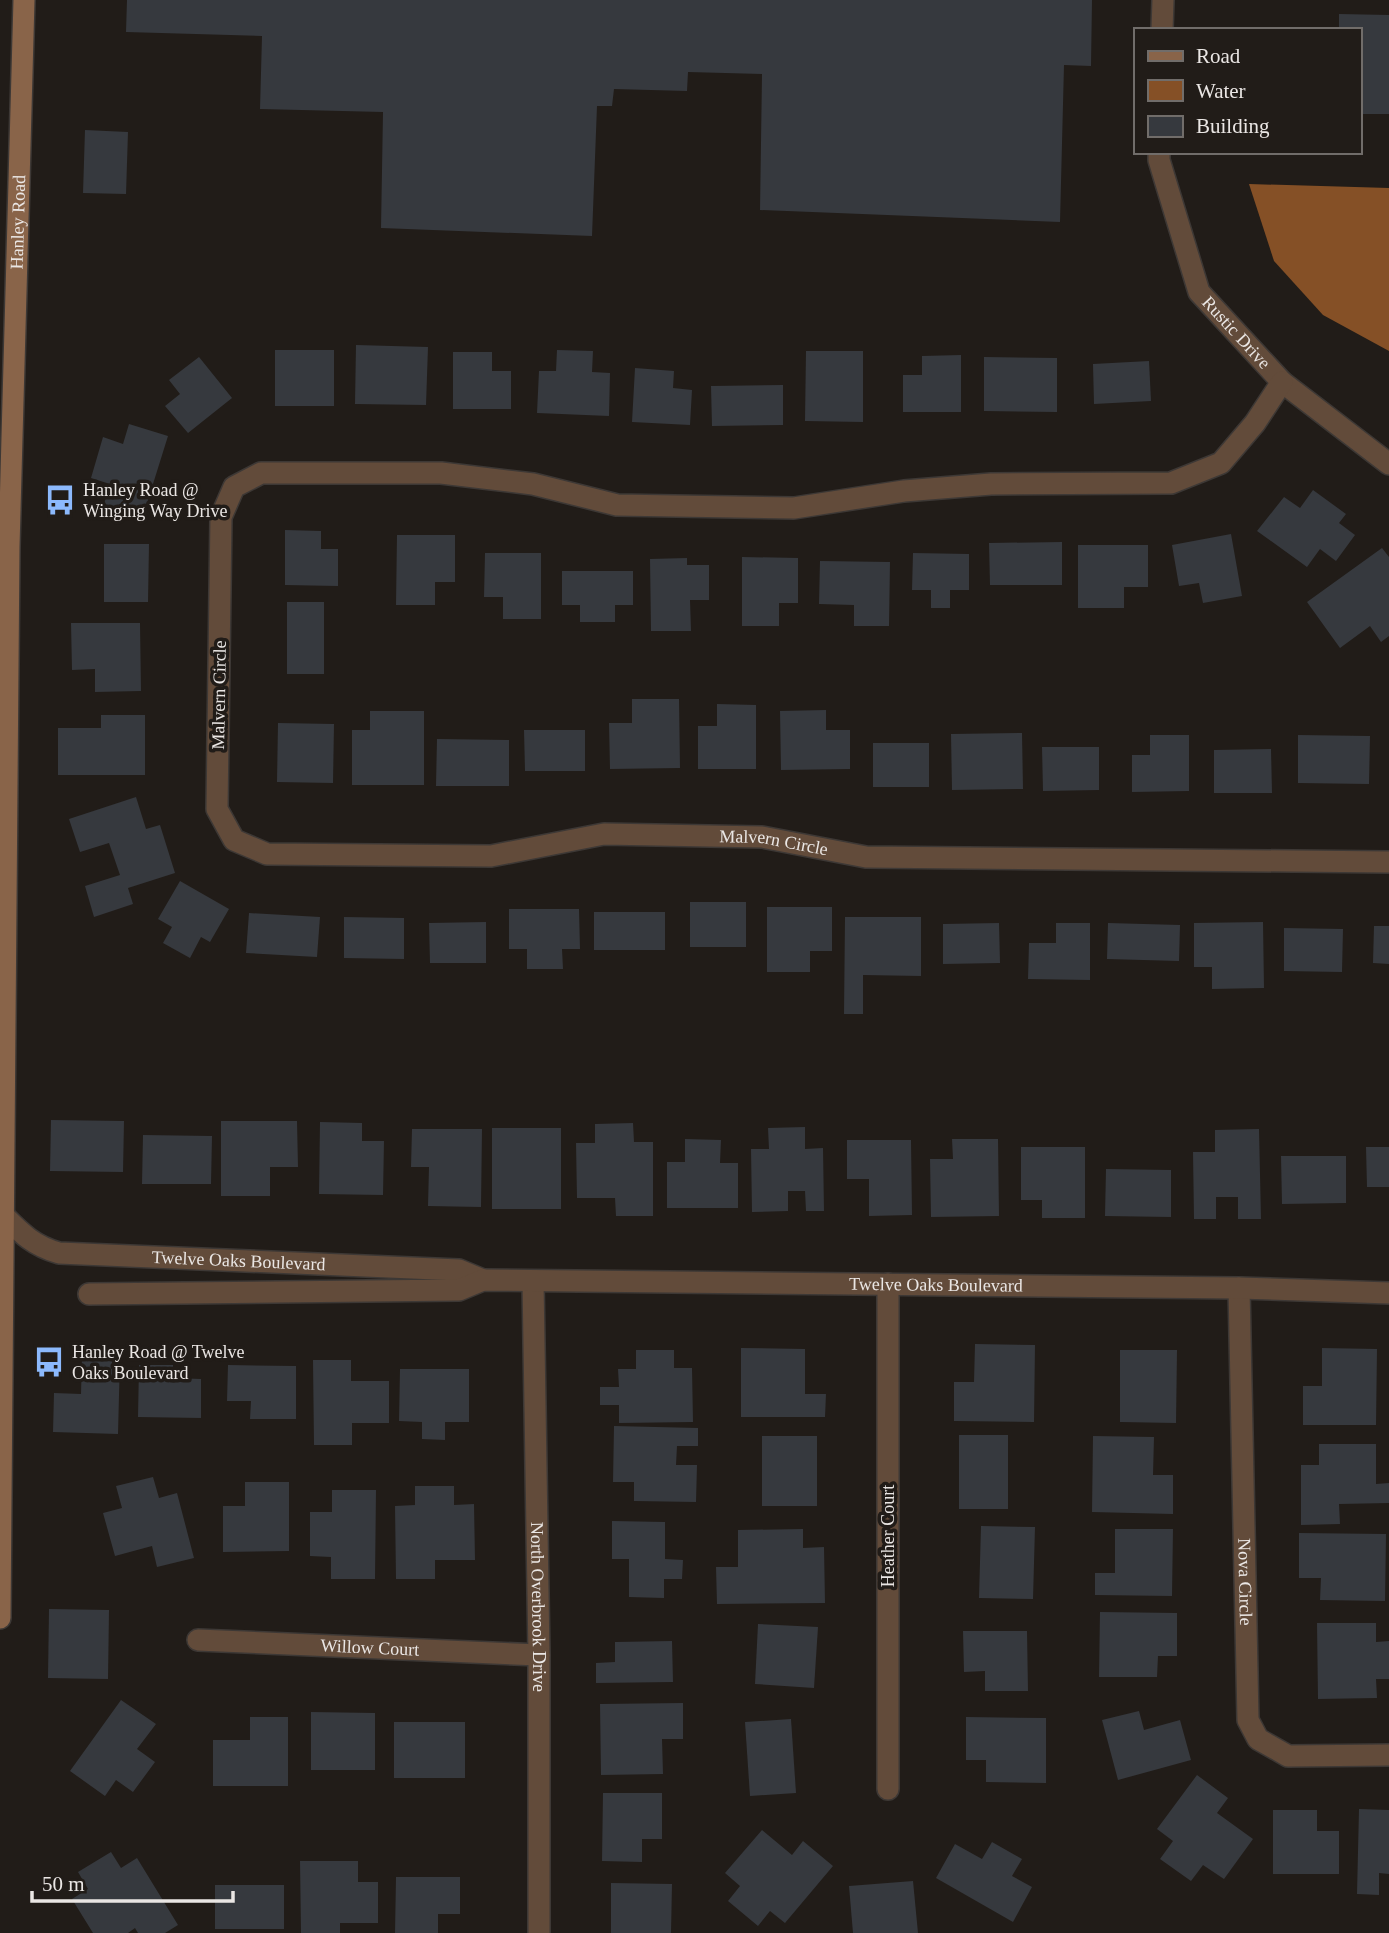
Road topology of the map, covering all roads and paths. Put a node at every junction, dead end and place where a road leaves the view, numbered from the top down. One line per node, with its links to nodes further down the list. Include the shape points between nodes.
1 (24, 0): 5 (main road, Hanley Road)
2 (1163, 0): 3 (street)
3 (1162, 28)
4 (1159, 154): 6 (street, Rustic Drive, via 1199,292)
5 (7, 367): 9 (main road, Hanley Road)
6 (1282, 382): 7 (street, Rustic Drive); 8 (street, Malvern Circle, via 1221,463 1171,483 991,484 904,491 794,508 618,505 533,484 441,472 261,473 234,487 221,517 217,809 234,840 267,854 491,856 604,834 762,837 866,857)
7 (1389, 464)
8 (1389, 862)
9 (3, 887): 10 (main road, Hanley Road)
10 (4, 1216): 11 (street, Twelve Oaks Boulevard, via 33,1243 51,1251); 19 (main road, Hanley Road)
11 (156, 1256): 12 (street, Twelve Oaks Boulevard, via 459,1270); 18 (street)
12 (483, 1280): 13 (street, Twelve Oaks Boulevard); 18 (street, Twelve Oaks Boulevard, via 459,1290)
13 (533, 1281): 14 (street, Twelve Oaks Boulevard); 22 (street, North Overbrook Drive)
14 (888, 1284): 15 (street, Twelve Oaks Boulevard); 24 (street, Heather Court)
15 (1239, 1288): 16 (street, Twelve Oaks Boulevard); 23 (street, Nova Circle, via 1248,1720 1258,1739 1288,1756)
16 (1389, 1293)
17 (89, 1294): 18 (street, Twelve Oaks Boulevard)
18 (155, 1294)
19 (1, 1469): 20 (main road, Hanley Road)
20 (0, 1618)
21 (198, 1640): 22 (street, Willow Court)
22 (539, 1655): 25 (street, North Overbrook Drive)
23 (1389, 1755)
24 (888, 1789)
25 (539, 1933)

